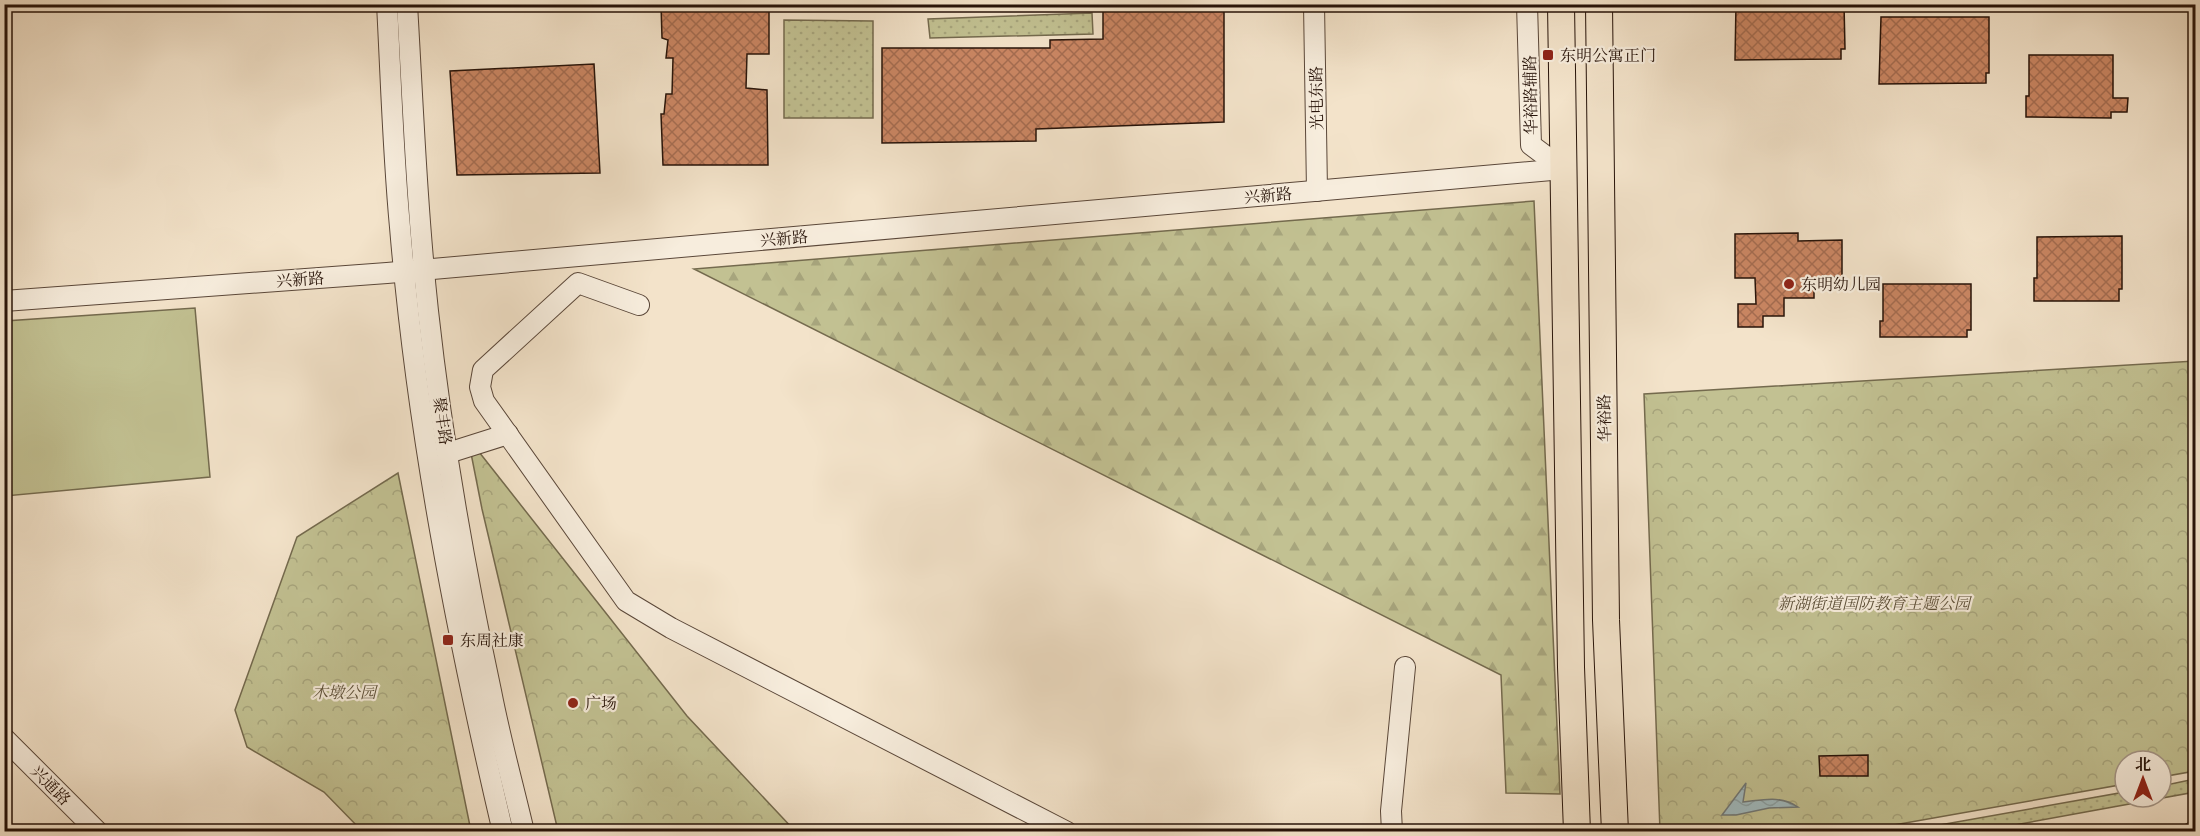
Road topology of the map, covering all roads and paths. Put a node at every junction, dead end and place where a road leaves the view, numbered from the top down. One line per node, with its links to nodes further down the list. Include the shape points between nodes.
1 (387, 4): 9 (street, 聚丰路, via 400,227)
2 (407, 4): 9 (street, 聚丰路, via 419,226)
3 (1314, 4): 8 (street, 光电东路)
4 (1527, 4): 7 (street, 华裕路辅路, via 1531,145)
5 (1561, 4): 7 (main road)
6 (1599, 4): 22 (main road, 华裕路, via 1606,620)
7 (1563, 169): 8 (street, 兴新路); 21 (main road, via 1570,667)
8 (1317, 191): 9 (street, 兴新路)
9 (414, 270): 10 (street, 兴新路); 13 (street, 聚丰路); 17 (street, 聚丰路, via 421,416 471,696)
10 (4, 302)
11 (639, 305): 12 (street, via 578,283 483,370 480,387 484,401)
12 (508, 434): 13 (street); 19 (street, via 626,601 671,628)
13 (448, 453): 18 (street, 聚丰路, via 491,692)
14 (1405, 667): 20 (street)
15 (4, 738): 16 (street, 兴通路)
16 (98, 831)
17 (503, 831)
18 (525, 831)
19 (1067, 831)
20 (1392, 831)
21 (1577, 831)
22 (1615, 831)

